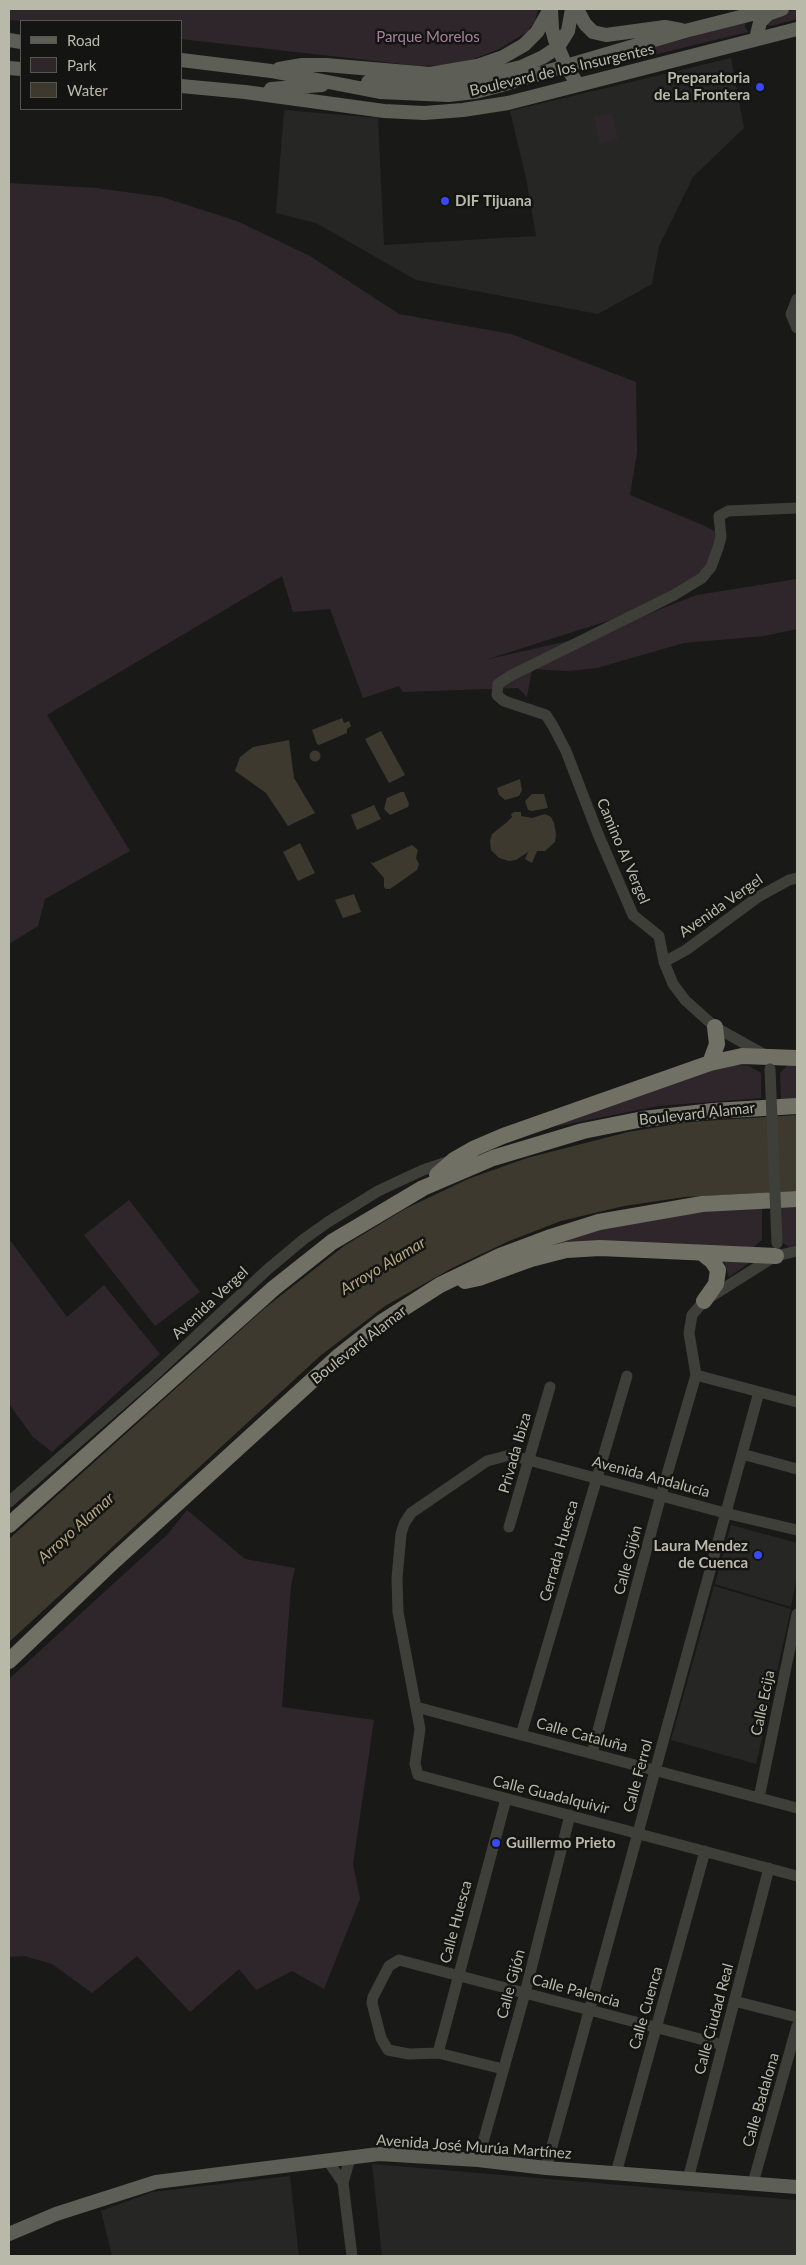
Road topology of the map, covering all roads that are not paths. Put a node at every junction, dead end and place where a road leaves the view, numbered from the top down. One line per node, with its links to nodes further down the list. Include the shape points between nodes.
1 (551, 9): 9 (main road, via 552,29); 12 (main road, via 537,32 524,44 503,57 477,66 430,74 326,65)
2 (572, 9): 9 (main road, via 568,31)
3 (577, 9): 7 (main road, via 593,32 606,35 665,27)
4 (772, 9): 7 (main road, Boulevard de los Insurgentes)
5 (782, 9): 8 (main road, via 768,14 760,22)
6 (797, 29): 8 (main road, Boulevard de los Insurgentes)
7 (684, 31): 11 (main road, Boulevard de los Insurgentes)
8 (756, 39): 14 (main road, Boulevard de los Insurgentes)
9 (558, 47): 11 (main road); 13 (main road, via 521,67 476,78 432,84)
10 (182, 60): 12 (main road, Boulevard de los Insurgentes)
11 (566, 66): 13 (main road, Boulevard de los Insurgentes, via 476,92 448,95 380,92); 14 (main road)
12 (270, 70): 13 (main road, Boulevard de los Insurgentes)
13 (339, 84): 16 (main road)
14 (578, 85): 16 (main road, Boulevard de los Insurgentes, via 508,103 424,113 384,111)
15 (182, 86): 16 (main road, Boulevard de los Insurgentes)
16 (245, 92)
17 (797, 299): 18 (street, via 791,314)
18 (797, 328)
19 (797, 508): 21 (street, Camino Al Vergel, via 734,509 719,516 718,548 702,578 498,684 497,695 504,701 546,715 553,726 628,904 634,915 659,936)
20 (797, 878): 21 (street, Avenida Vergel, via 758,897 686,950)
21 (664, 962): 22 (street, Camino Al Vergel, via 684,1000)
22 (716, 1027): 24 (street, Camino Al Vergel); 25 (highway, via 717,1044)
23 (797, 1058): 24 (highway)
24 (769, 1062): 25 (highway, via 742,1056); 30 (street, bridge)
25 (710, 1063): 27 (highway, via 502,1136)
26 (797, 1106): 28 (highway, Boulevard Alamar, via 643,1118 583,1131 493,1158)
27 (454, 1160): 28 (highway); 45 (street, Avenida Vergel, via 378,1191 304,1239 150,1380)
28 (423, 1188): 47 (highway, Boulevard Alamar, via 332,1242 274,1288)
29 (797, 1198): 33 (highway, Boulevard Alamar, via 702,1204 599,1222 508,1253)
30 (776, 1249): 31 (street); 32 (highway); 34 (street)
31 (797, 1251)
32 (702, 1253): 33 (highway, via 600,1248 566,1250 479,1278); 34 (highway, via 718,1270 716,1284)
33 (440, 1285): 51 (highway, Boulevard Alamar, via 382,1322 339,1356)
34 (704, 1301): 35 (street, via 692,1315 689,1333)
35 (696, 1375): 38 (street); 44 (street, Calle Gijón)
36 (627, 1376): 43 (street, Cerrada Huesca)
37 (550, 1387): 41 (street, Privada Ibiza)
38 (759, 1392): 39 (street); 40 (street, Calle Ferrol)
39 (797, 1402)
40 (742, 1454): 42 (street); 46 (street, Calle Ferrol)
41 (530, 1459): 43 (street, Avenida Andalucía); 48 (street, Privada Ibiza); 52 (street, Avenida Andalucía, via 510,1455 487,1461 421,1504 404,1524 397,1562 398,1612)
42 (797, 1469)
43 (596, 1478): 44 (street, Avenida Andalucía); 53 (street, Cerrada Huesca)
44 (661, 1495): 46 (street, Avenida Andalucía); 54 (street, Calle Gijón)
45 (9, 1502)
46 (725, 1513): 49 (street, Avenida Andalucía); 55 (street, Calle Ferrol)
47 (9, 1525)
48 (509, 1528)
49 (797, 1530)
50 (797, 1614): 56 (street, Calle Ecija)
51 (9, 1661)
52 (416, 1707): 53 (street, Calle Cataluña); 57 (street, Calle Guadalquivir, via 420,1729 415,1764 418,1774)
53 (521, 1735): 54 (street, Calle Cataluña)
54 (592, 1753): 55 (street, Calle Cataluña)
55 (655, 1770): 56 (street, Calle Cataluña); 60 (street, Calle Ferrol)
56 (759, 1798): 58 (street, Calle Cataluña)
57 (506, 1799): 59 (street, Calle Guadalquivir); 64 (street, Calle Huesca)
58 (797, 1808)
59 (570, 1815): 60 (street, Calle Guadalquivir); 65 (street, Calle Gijón)
60 (638, 1833): 61 (street, Calle Guadalquivir); 67 (street, Calle Ferrol)
61 (705, 1851): 62 (street, Calle Guadalquivir); 70 (street, Calle Cuenca)
62 (770, 1868): 63 (street, Calle Guadalquivir); 66 (street, Calle Ciudad Real)
63 (797, 1876)
64 (457, 1975): 65 (street, Calle Palencia); 72 (street, Calle Huesca); 72 (street, Calle Palencia, via 399,1960 393,1962 382,1978 372,2003 384,2046 394,2053)
65 (525, 1993): 67 (street, Calle Palencia); 73 (street, Calle Gijón)
66 (734, 2001): 68 (street); 71 (street, Calle Ciudad Real)
67 (589, 2010): 70 (street, Calle Palencia); 76 (street, Calle Ferrol)
68 (797, 2017)
69 (797, 2026): 79 (street, Calle Badalona)
70 (656, 2027): 71 (street, Calle Palencia); 77 (street, Calle Cuenca)
71 (723, 2045): 78 (street, Calle Ciudad Real)
72 (438, 2053): 73 (street)
73 (503, 2069): 74 (street, Calle Gijón)
74 (478, 2160): 75 (main road, Avenida José Murúa Martínez, via 379,2154); 76 (main road, Avenida José Murúa Martínez)
75 (340, 2165): 81 (main road, Avenida José Murúa Martínez, via 156,2182 56,2214); 82 (street)
76 (546, 2168): 77 (main road, Avenida José Murúa Martínez)
77 (616, 2173): 78 (main road, Avenida José Murúa Martínez)
78 (688, 2178): 79 (main road, Avenida José Murúa Martínez)
79 (753, 2183): 80 (main road, Avenida José Murúa Martínez)
80 (797, 2187)
81 (9, 2234)
82 (352, 2256)

